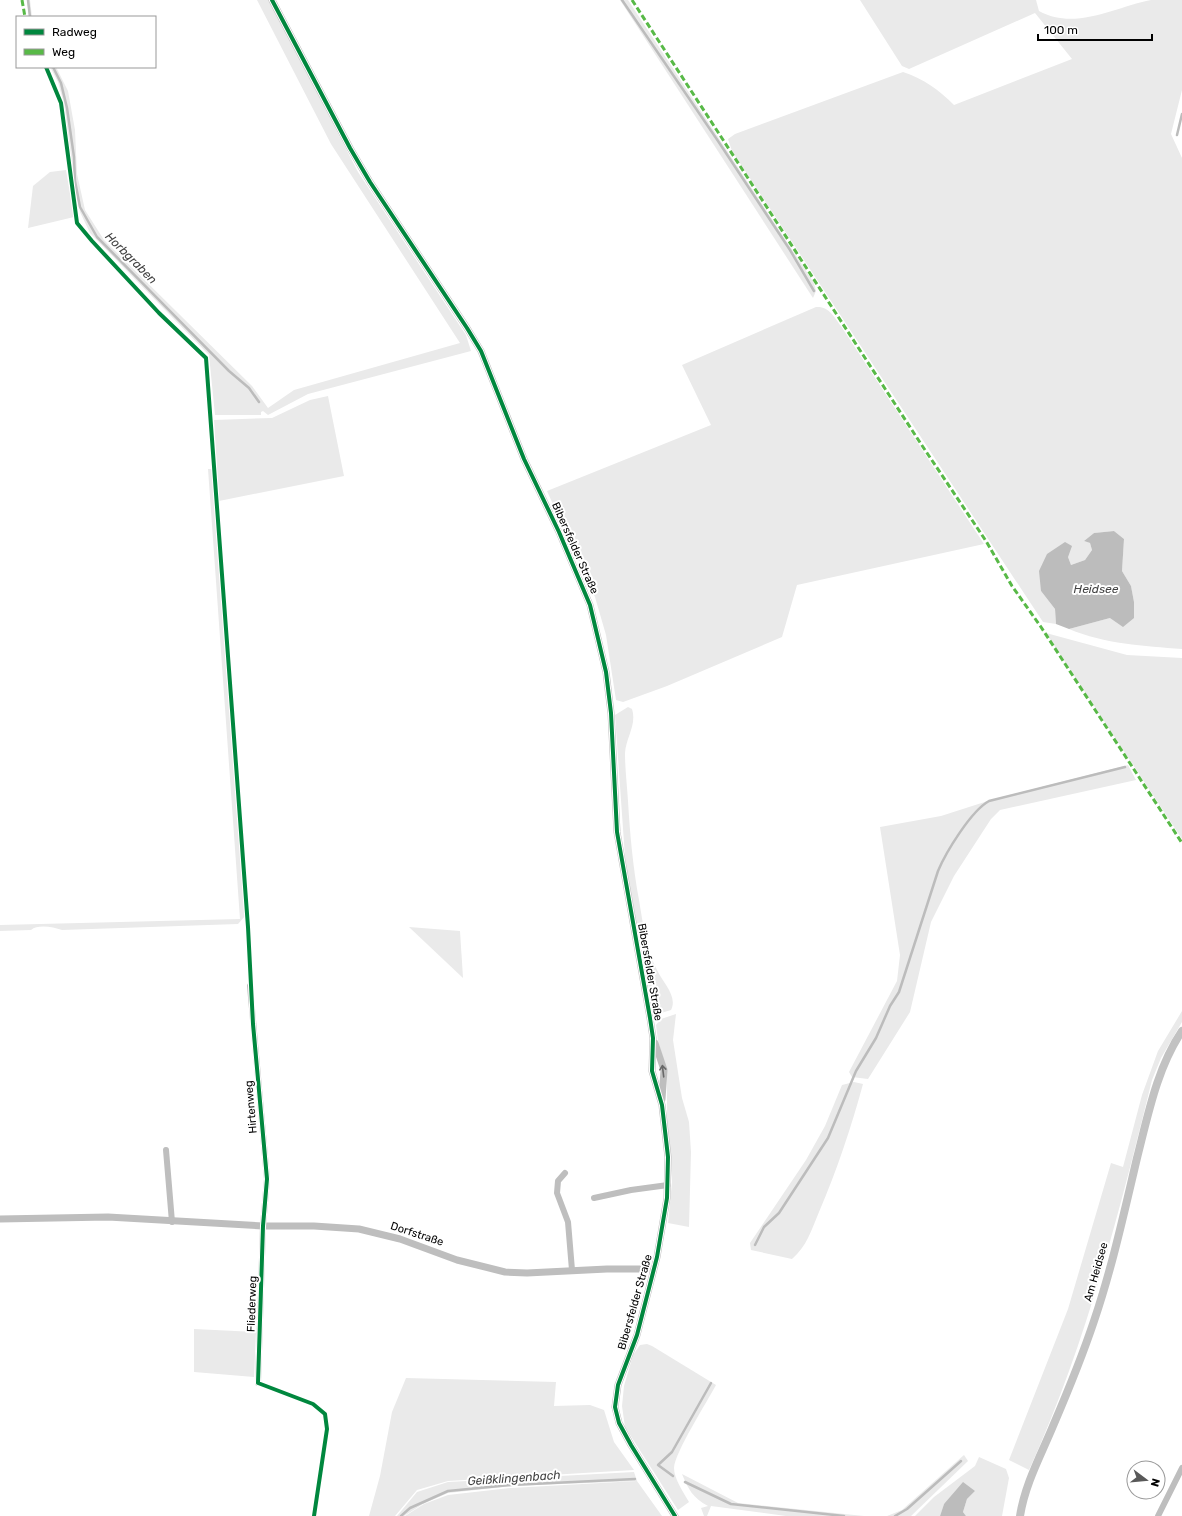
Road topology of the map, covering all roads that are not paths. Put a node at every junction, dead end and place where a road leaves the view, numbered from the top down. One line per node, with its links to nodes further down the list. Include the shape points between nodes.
1 (272, 0): 4 (street, Bibersfelder Straße, via 354,155 468,328 481,352 511,428 590,605 604,664 611,713 617,832)
2 (250, 986): 12 (street, Hirtenweg, via 267,1179)
3 (1182, 1031): 18 (main road, Am Heidsee, via 1170,1051 1153,1098 1094,1321 1035,1468)
4 (653, 1038): 5 (street, Bibersfelder Straße, via 652,1071); 5 (street, Bibersfelder Straße, one-way to 4, via 664,1070)
5 (662, 1105): 8 (street, Bibersfelder Straße, via 668,1157)
6 (166, 1150): 11 (street)
7 (564, 1173): 14 (street, via 558,1181 557,1193 568,1222)
8 (668, 1185): 9 (street); 13 (street, Bibersfelder Straße, via 665,1218)
9 (594, 1198)
10 (0, 1219): 11 (street, Dorfstraße, via 98,1217)
11 (172, 1222): 12 (street, Dorfstraße)
12 (263, 1226): 14 (street, Dorfstraße, via 359,1229 400,1239 457,1260 500,1272); 15 (street, Fliederweg)
13 (654, 1269): 14 (street, Dorfstraße); 17 (street, Bibersfelder Straße, via 636,1335 618,1385 616,1407 619,1423)
14 (572, 1270)
15 (258, 1383)
16 (1182, 1468): 19 (street)
17 (675, 1516)
18 (1020, 1516)
19 (1158, 1516)

